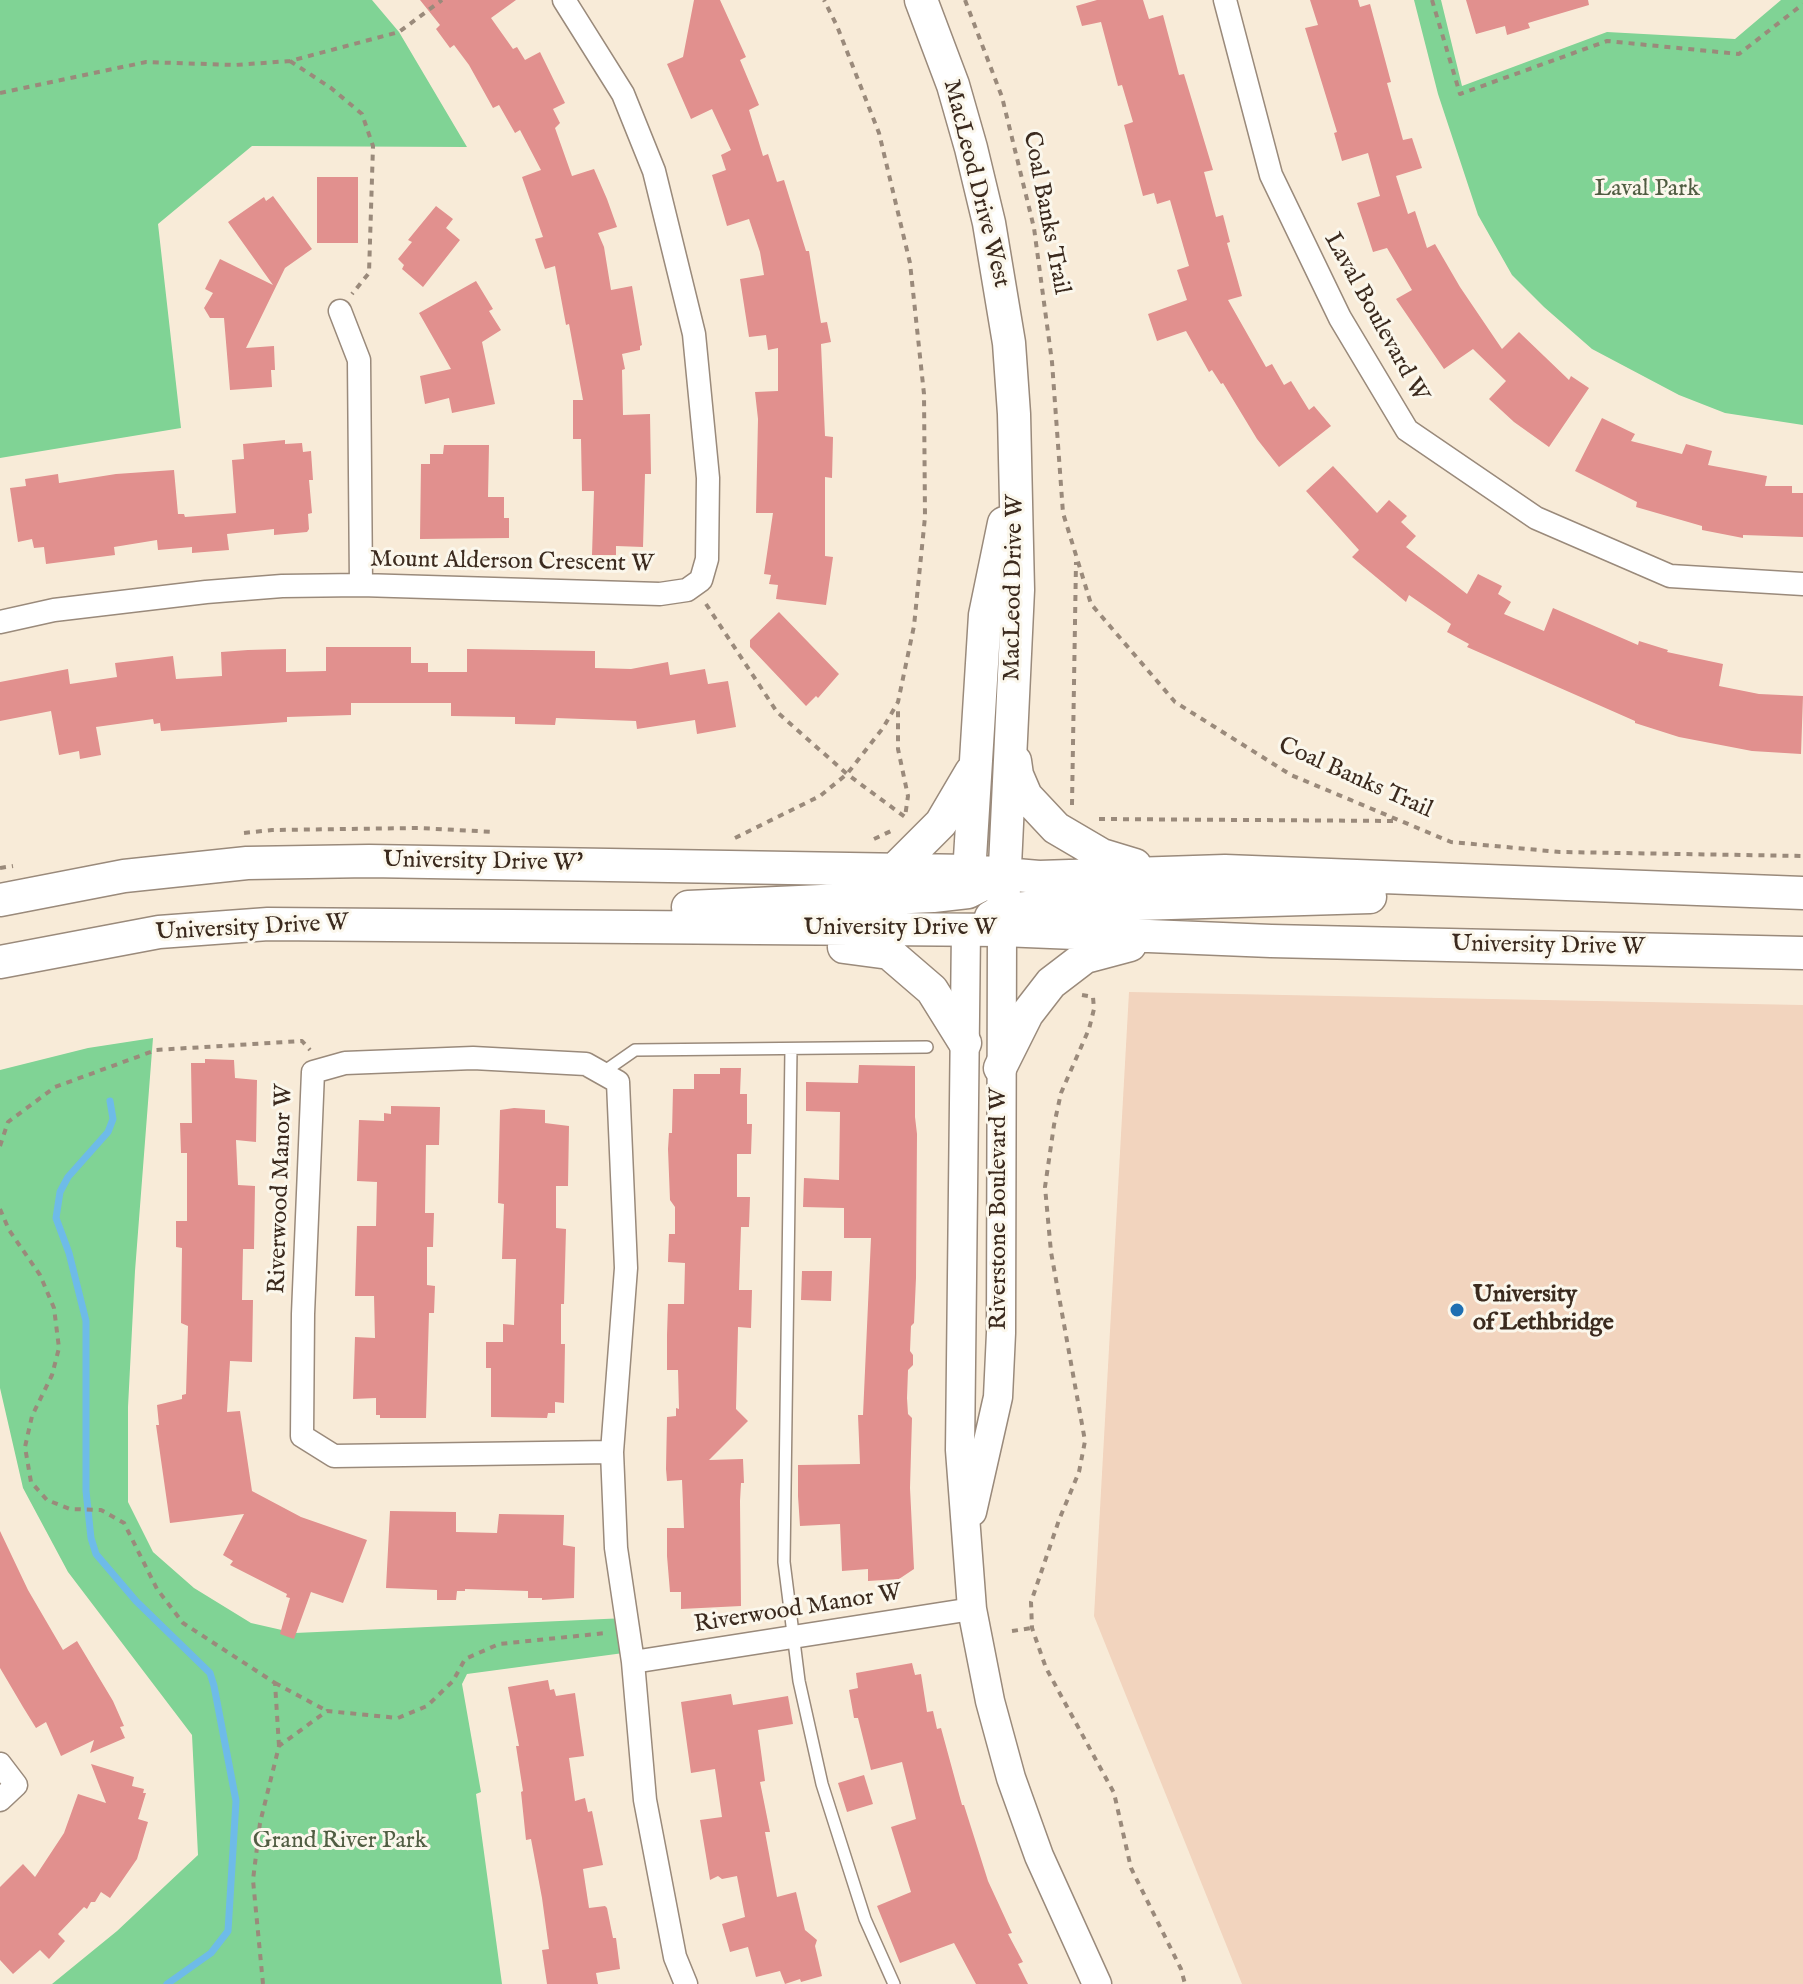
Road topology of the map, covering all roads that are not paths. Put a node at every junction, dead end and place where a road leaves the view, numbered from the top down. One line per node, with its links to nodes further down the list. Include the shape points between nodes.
1 (564, 0): 7 (street, Mount Alderson Crescent W, via 623,94 654,171 694,334 708,491 707,559 701,580 687,590 660,594)
2 (921, 0): 5 (main road, MacLeod Drive West, via 953,85 989,223 1009,343)
3 (1225, 0): 6 (street, Laval Boulevard W, via 1271,175 1340,318 1407,430 1536,518 1670,576)
4 (340, 311): 7 (street, via 359,360)
5 (1016, 469): 9 (main road, MacLeod Drive W, via 1018,590); 10 (main road, MacLeod Drive W, via 985,615)
6 (1803, 584)
7 (361, 585): 8 (street, Mount Alderson Crescent W, via 206,592 54,610)
8 (0, 622)
9 (1011, 738): 12 (main road, via 1026,796 1056,828 1102,855); 13 (main road, MacLeod Drive W)
10 (975, 766): 11 (main road, via 941,823); 14 (main road, MacLeod Drive W)
11 (894, 870): 14 (main road, University Drive W'); 17 (main road, University Drive W', via 247,863 124,876)
12 (1174, 871): 13 (main road); 15 (main road)
13 (1004, 874): 14 (main road); 18 (main road, Riverstone Boulevard W)
14 (969, 882): 19 (main road, via 933,896 547,910); 21 (main road, Riverstone Boulevard W)
15 (1595, 885): 16 (main road); 18 (main road, via 1485,894 1120,904)
16 (1803, 893)
17 (0, 900)
18 (1003, 920): 21 (main road, University Drive W); 22 (main road, University Drive W); 28 (street, Riverstone Boulevard W)
19 (440, 924): 20 (main road, University Drive W); 24 (main road, University Drive W, via 268,924 159,932)
20 (637, 927): 21 (main road, University Drive W); 25 (main road, via 889,953 932,990)
21 (966, 929): 25 (street, Riverstone Boulevard W)
22 (1171, 935): 23 (main road, University Drive W); 28 (main road, via 1085,957 1051,983 1027,1014)
23 (1803, 953)
24 (0, 962)
25 (965, 1043): 31 (street, Riverstone Boulevard W, via 960,1450)
26 (927, 1047): 27 (lane)
27 (791, 1049): 29 (lane, via 635,1050); 33 (lane, via 784,1562)
28 (1000, 1068): 31 (street, Riverstone Boulevard W, via 998,1397)
29 (602, 1073): 30 (street, via 618,1082 626,1268); 30 (street, Riverwood Manor W, via 586,1064 473,1058 345,1063 313,1072 302,1436 334,1456)
30 (612, 1452): 34 (street, via 616,1548)
31 (966, 1540): 32 (street, Riverstone Boulevard W)
32 (972, 1609): 33 (street, Riverwood Manor W); 39 (street, Riverstone Boulevard W, via 1011,1778 1039,1856)
33 (794, 1637): 34 (street, Riverwood Manor W); 38 (lane, via 822,1784 865,1919)
34 (633, 1662): 37 (street, via 645,1800 675,1957)
35 (0, 1764): 36 (street, via 16,1785)
36 (0, 1800)
37 (686, 1984)
38 (894, 1984)
39 (1097, 1984)

